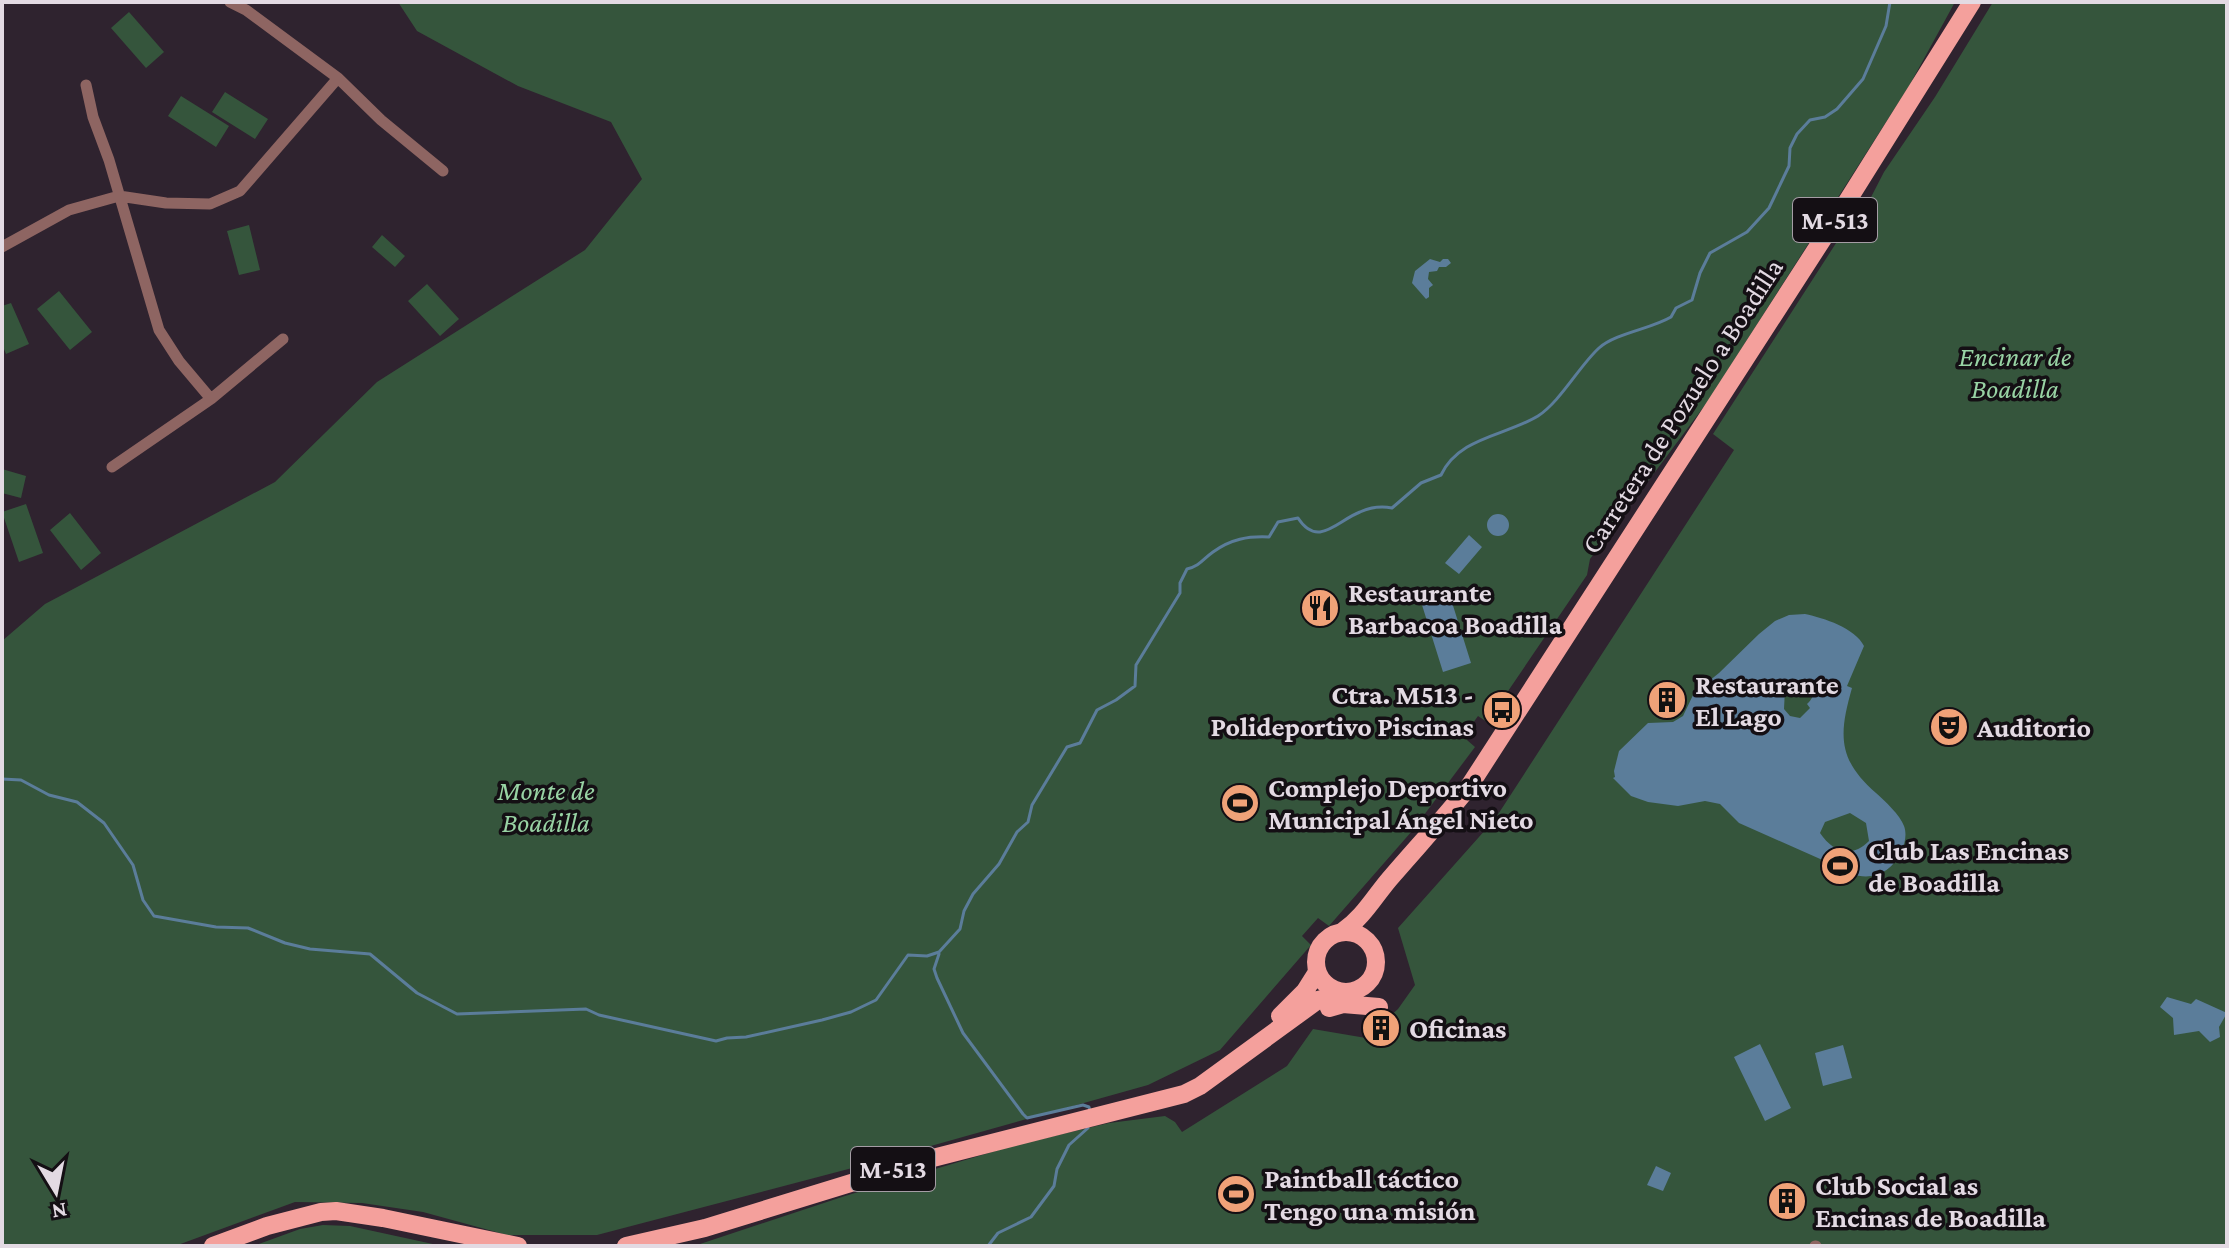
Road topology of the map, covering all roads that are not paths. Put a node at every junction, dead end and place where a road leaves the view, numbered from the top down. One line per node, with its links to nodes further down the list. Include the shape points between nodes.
1 (230, 2): 3 (street)
2 (1972, 2): 11 (main road, Carretera de Pozuelo a Boadilla / M-513, via 1468,788)
3 (338, 78): 5 (street); 6 (street, via 240,191 210,204)
4 (86, 85): 6 (street)
5 (443, 171)
6 (119, 196): 7 (street, via 69,210); 9 (street, via 159,330)
7 (2, 247)
8 (283, 339): 9 (street)
9 (211, 399): 10 (street)
10 (112, 467)
11 (1431, 834): 12 (main road, Carretera de Pozuelo a Boadilla / M-513, via 1365,913); 13 (main road, Carretera de Pozuelo a Boadilla / M-513, via 1391,889 1375,919)
12 (1342, 932): 13 (main road, via 1359,934); 14 (main road, M-513, via 1319,947)
13 (1371, 945): 15 (main road, M-513, via 1376,962 1372,977)
14 (1317, 972): 15 (main road, via 1326,985); 18 (main road, M-513, via 1267,1027 1216,1068)
15 (1349, 992): 17 (main road, M-513, via 1318,1000)
16 (1379, 1007): 17 (main road, via 1328,1008)
17 (1200, 1086): 18 (main road, M-513)
18 (1162, 1100): 21 (main road, M-513, via 929,1159 705,1228)
19 (213, 1246): 20 (main road, via 267,1226 336,1211)
20 (518, 1246)
21 (626, 1246)

